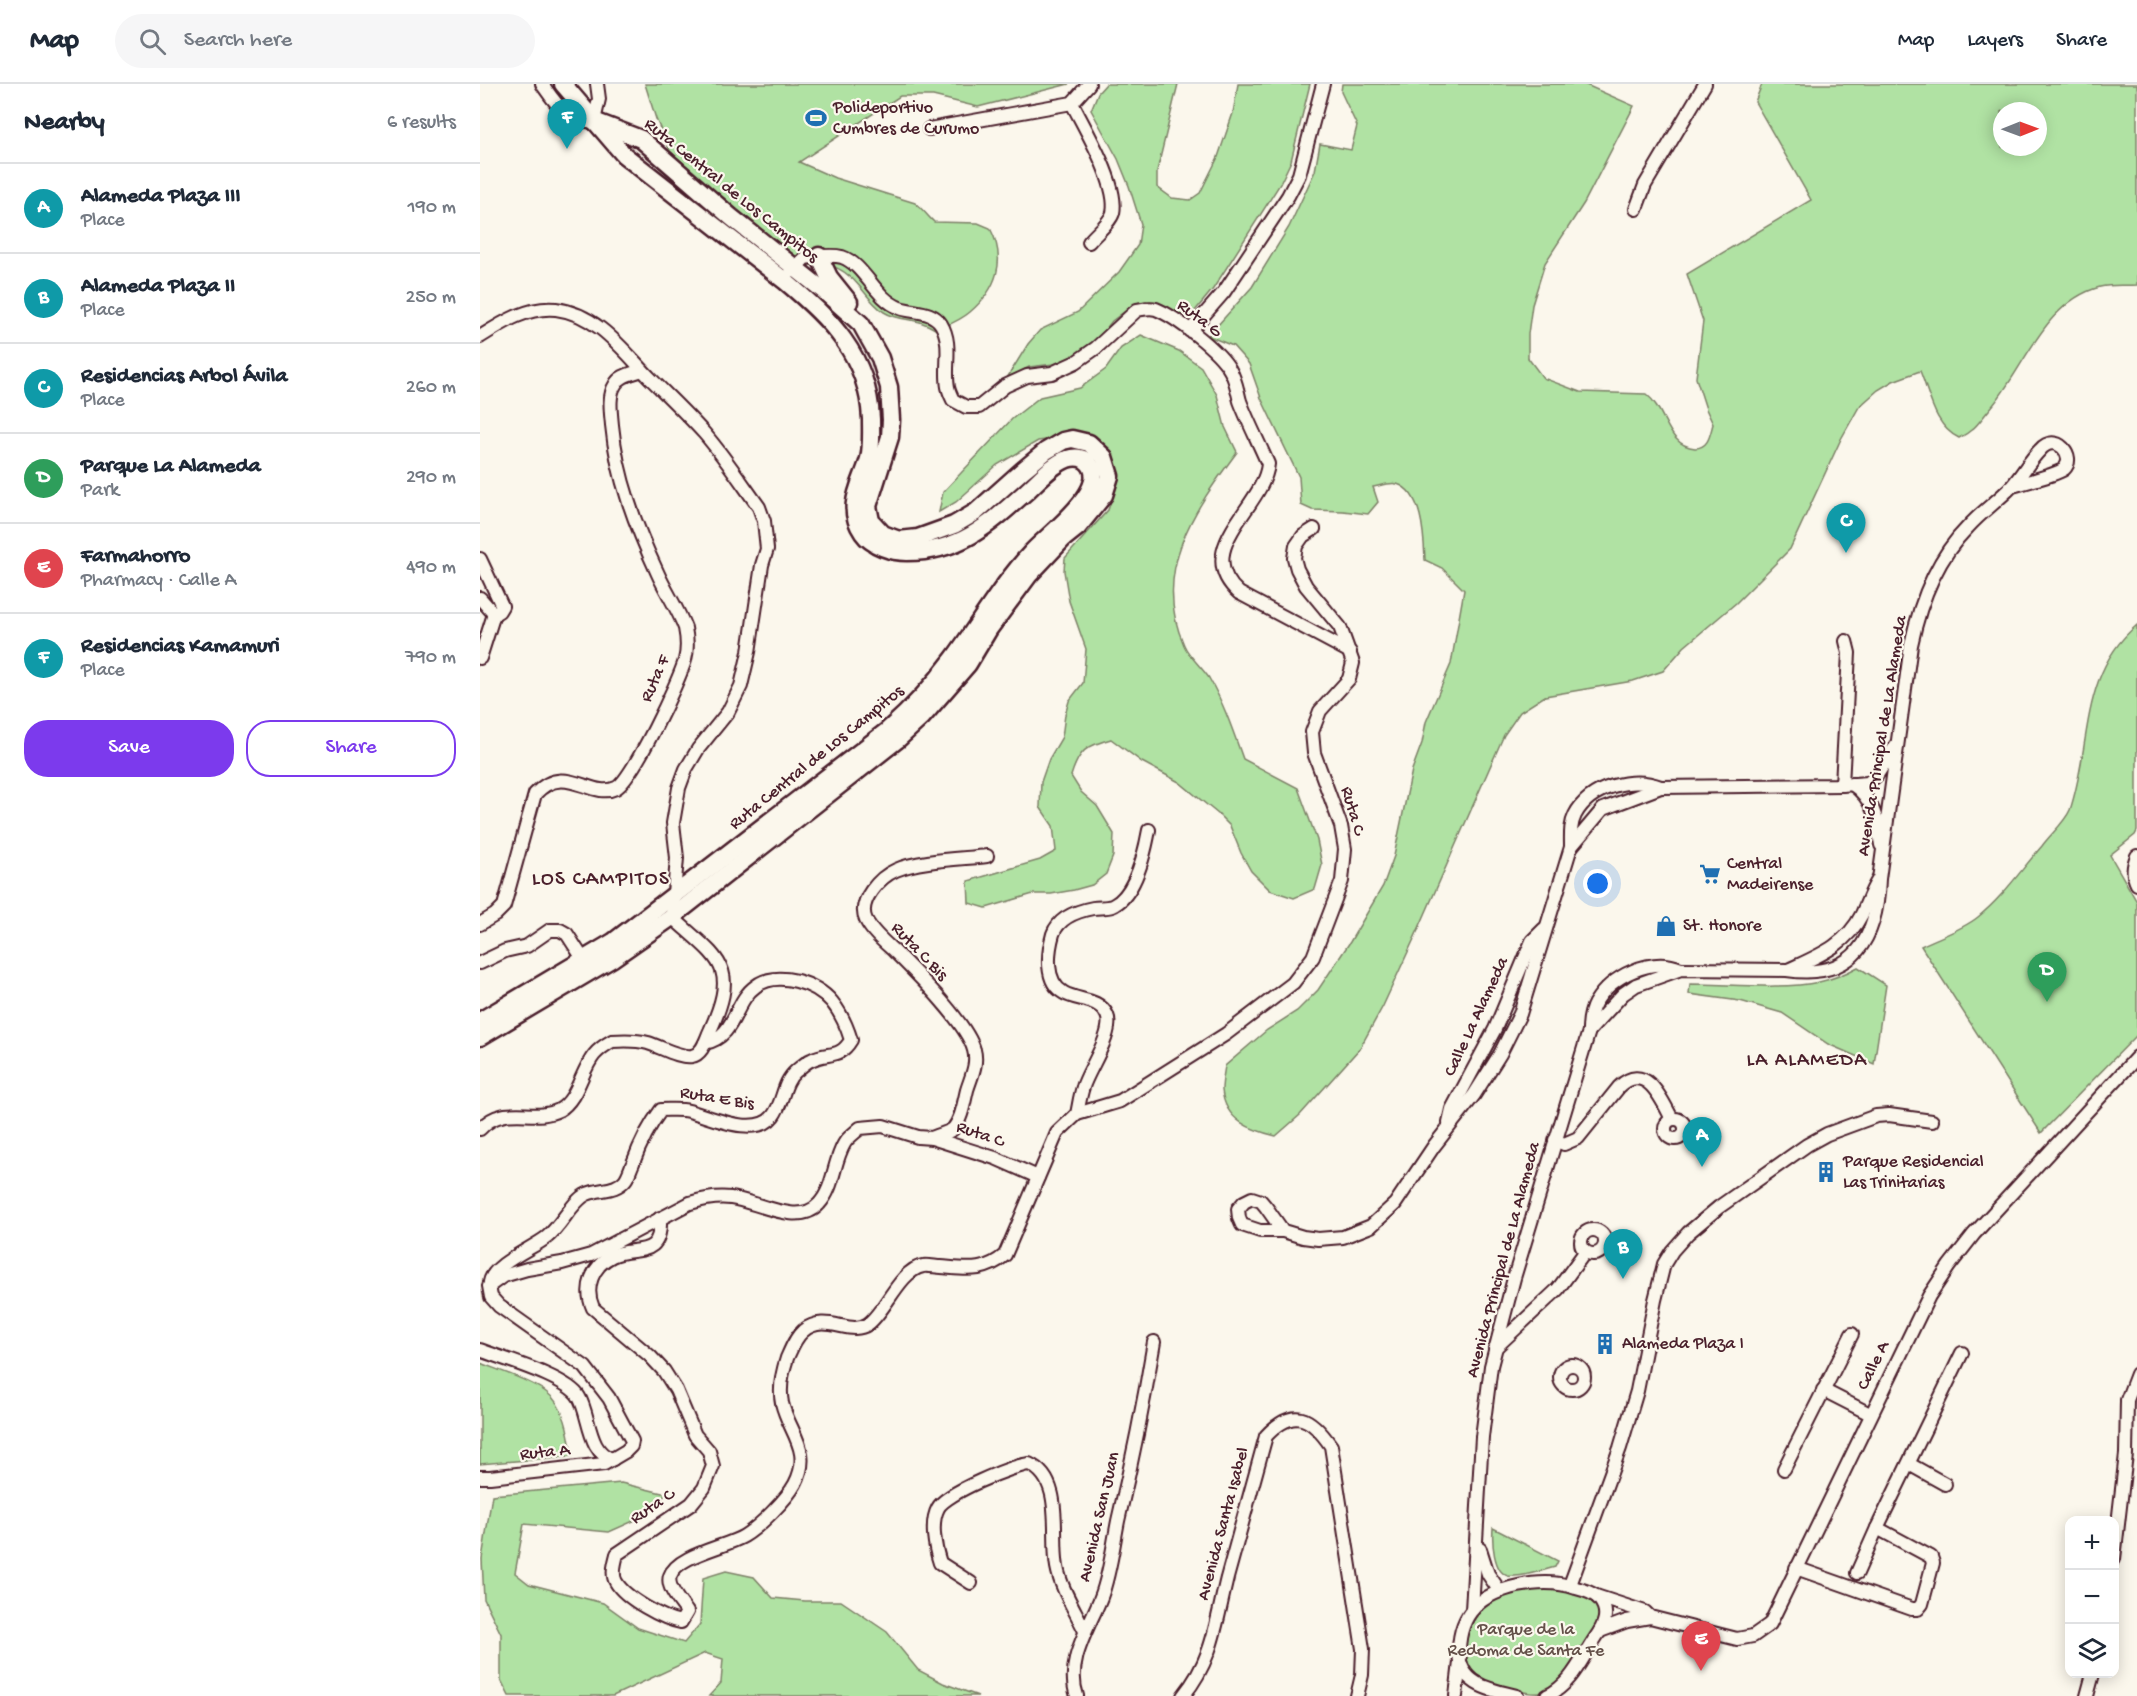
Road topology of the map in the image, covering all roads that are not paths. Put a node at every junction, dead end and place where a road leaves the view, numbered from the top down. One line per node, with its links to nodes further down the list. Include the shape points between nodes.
1 (542, 84): 8 (street, via 569,116 583,122)
2 (563, 84): 8 (main road)
3 (597, 84): 8 (street, via 599,99)
4 (1089, 84): 7 (street)
5 (1323, 84): 15 (street, via 1299,175 1288,196 1224,292)
6 (1705, 84): 10 (street)
7 (1072, 103): 9 (street); 11 (street, via 1109,180 1113,198 1112,215)
8 (594, 121): 13 (main road, Ruta Central de Los Campitos, via 624,155); 13 (main road, Ruta Central de Los Campitos, via 641,139)
9 (929, 129)
10 (1636, 208)
11 (1089, 242)
12 (819, 256): 13 (street, via 805,258); 14 (main road); 15 (street, Ruta G, via 852,263 889,303 940,321 948,337 948,387 953,400 966,407 979,407 1005,386 1027,376 1052,373 1076,362 1137,310 1156,309)
13 (790, 274): 14 (main road, Ruta Central de Los Campitos, via 824,291); 38 (main road, Ruta Central de Los Campitos, via 849,346 864,379 871,442 855,504 862,533 873,542 891,550 915,552 964,541 1067,459 1088,463 1093,484 1086,497 1010,577 955,657 913,707)
14 (861, 324): 39 (main road, Ruta Central de Los Campitos, via 880,358 889,387 890,437 868,506 871,521 883,534 899,540 918,538 954,525 976,512 1046,451 1072,439 1089,443 1104,457 1110,476 1108,486 1086,518 1018,588 968,664 922,717)
15 (1190, 331): 24 (street, Ruta G, via 1229,369 1268,464 1262,486 1228,540 1222,565 1226,576 1239,593)
16 (480, 337): 17 (street, via 519,315 557,309 602,330)
17 (642, 370): 38 (street, via 704,434 759,507 767,534 741,686 728,712 698,748 679,788 673,823 677,858); 40 (street, Ruta F, via 622,376 615,384 611,412 614,443 624,491 685,628 684,665 622,785 604,791 571,780 561,781 535,794 504,906)
18 (2012, 486): 18 (street, Avenida Principal de La Alameda, via 2065,468 2068,463 2064,449 2051,442 2041,448); 26 (street, Avenida Principal de La Alameda, via 1966,528 1937,568 1917,620)
19 (1314, 529): 24 (street, Ruta C, via 1296,546 1294,558 1306,586 1340,627)
20 (480, 559): 22 (street, via 502,606)
21 (480, 598): 22 (street)
22 (494, 614): 25 (street)
23 (1846, 641): 27 (street)
24 (1350, 652): 57 (street, Ruta C, via 1353,663 1349,680 1320,711 1312,732 1314,753 1341,826 1344,849 1342,881 1313,957 1293,983 1226,1034 1120,1101)
25 (480, 658)
26 (1899, 742): 27 (street, Calle La Alameda, via 1868,783); 35 (street, Avenida Principal de La Alameda)
27 (1847, 784): 28 (street, Calle La Alameda); 35 (street, via 1862,790 1869,800)
28 (1661, 787): 29 (street, Calle La Alameda, via 1651,783 1620,784); 30 (street, Calle La Alameda)
29 (1595, 795): 30 (street); 32 (street, Calle La Alameda, via 1576,813 1571,826)
30 (1603, 809): 32 (street, Calle La Alameda)
31 (1149, 830): 57 (street, via 1144,855 1123,897 1111,906 1074,913 1062,920 1054,932 1048,961 1055,985 1064,993 1099,1004 1107,1015 1109,1028 1082,1088)
32 (1571, 847): 41 (street, Calle La Alameda)
33 (987, 856): 62 (street, Ruta C Bis, via 895,870 874,887 864,907 865,919 872,929 958,1022 974,1050 976,1063 960,1115 952,1129)
34 (2137, 856): 37 (street, via 2133,877)
35 (1883, 860): 36 (street, Avenida Principal de La Alameda)
36 (1879, 879): 42 (street, Avenida Principal de La Alameda, via 1856,925); 43 (street, Avenida Principal de La Alameda, via 1873,925)
37 (2137, 884)
38 (672, 898): 39 (street); 45 (main road, Ruta Central de Los Campitos)
39 (672, 917): 45 (main road, Ruta Central de Los Campitos); 55 (street, via 718,960 723,970 721,1002)
40 (480, 924)
41 (1545, 928): 51 (street, Calle La Alameda, via 1532,941); 53 (street, Calle La Alameda, via 1520,1014)
42 (1842, 941): 43 (street); 47 (street, Avenida Principal de La Alameda, via 1824,954)
43 (1855, 953): 47 (street, Avenida Principal de La Alameda, via 1834,967)
44 (480, 963): 45 (street, via 527,946 550,930 560,930 567,934)
45 (588, 966): 50 (main road, Ruta Central de Los Campitos); 54 (main road, Ruta Central de Los Campitos)
46 (1681, 969): 47 (street, Avenida Principal de La Alameda); 48 (street, Avenida Principal de La Alameda, via 1671,965 1643,966); 49 (street, Avenida Principal de La Alameda, via 1636,985)
47 (1787, 970)
48 (1619, 980): 49 (street); 52 (street, Avenida Principal de La Alameda, via 1595,1002)
49 (1623, 994): 52 (street, Avenida Principal de La Alameda)
50 (480, 1021)
51 (1495, 1029): 53 (street); 60 (street, Calle La Alameda, via 1452,1109)
52 (1589, 1030): 63 (street, Avenida Principal de La Alameda)
53 (1509, 1035): 60 (street, Calle La Alameda, via 1474,1095)
54 (480, 1037)
55 (705, 1043): 61 (street, Ruta E Bis, via 694,1056 684,1056 646,1042 612,1041 593,1057 567,1104 557,1111 501,1115); 68 (street, Ruta E Bis, via 717,1041 755,986 770,979 788,979 811,986 825,996 847,1026 851,1040 846,1049 813,1059 794,1072 772,1117 761,1124 748,1126 687,1110 662,1110 645,1134 628,1177 620,1185 588,1193 576,1201 564,1221 548,1236 506,1262 490,1277)
56 (2137, 1057): 76 (street, Calle A, via 1948,1266)
57 (1077, 1114): 64 (street, Ruta C, via 1057,1133)
58 (1671, 1119): 63 (street, via 1654,1086 1631,1079 1619,1087 1578,1138 1564,1144)
59 (1932, 1121): 88 (street, via 1876,1116 1827,1134 1719,1207 1671,1251 1664,1264 1637,1391 1620,1448)
60 (1449, 1125): 66 (street, Calle La Alameda, via 1395,1204 1371,1226 1330,1238)
61 (480, 1129)
62 (932, 1138): 64 (street, Ruta C); 65 (street, Ruta C, via 883,1126 860,1128 844,1144 821,1203 802,1215 729,1197 690,1203)
63 (1555, 1140): 71 (street, Avenida Principal de La Alameda)
64 (1038, 1177): 65 (street, Ruta C, via 1005,1255 994,1264 975,1269 922,1266 908,1274 868,1324 855,1329 833,1323 813,1324 801,1333 787,1358 781,1384 782,1403 801,1448 795,1485 744,1536 679,1564 670,1576 670,1584 687,1612 681,1622 670,1621 626,1594 615,1581 614,1568 617,1554 691,1504 705,1488 713,1466 709,1451 695,1435 664,1371 592,1308 588,1297 592,1276 600,1264 614,1255 647,1250 660,1230)
65 (660, 1218): 68 (street, via 591,1255 502,1276)
66 (1283, 1231)
67 (1585, 1252): 71 (street, via 1558,1289)
68 (489, 1286): 77 (street, via 491,1297 499,1306 585,1367 609,1398 632,1440 631,1446)
69 (1852, 1334): 75 (street)
70 (1154, 1342): 93 (street, Avenida San Juan, via 1101,1595)
71 (1495, 1348): 84 (street, Avenida Principal de La Alameda, via 1484,1410)
72 (480, 1350): 77 (street, via 570,1387 579,1397 598,1447)
73 (1962, 1353): 78 (street)
74 (2137, 1374): 82 (street, via 2127,1400)
75 (1823, 1390): 76 (street); 79 (street)
76 (1870, 1414): 85 (street, Calle A)
77 (613, 1459): 80 (street, Ruta A, via 589,1467)
78 (1909, 1464): 81 (street); 83 (street)
79 (1784, 1469)
80 (480, 1477)
81 (1946, 1484)
82 (2119, 1521)
83 (1876, 1528): 85 (street, via 1931,1557 1933,1563 1918,1609); 86 (street)
84 (1478, 1539): 89 (street, Avenida Principal de La Alameda, via 1484,1565); 91 (street, Avenida Principal de La Alameda)
85 (1796, 1568): 92 (street, Calle A, via 1770,1623 1745,1639)
86 (1857, 1573)
87 (971, 1583): 93 (street, via 940,1563 935,1537 938,1507 947,1497 1006,1470 1029,1464 1047,1479 1054,1504 1057,1566)
88 (1570, 1585): 89 (street, Calle A, via 1539,1582); 90 (street, Calle A)
89 (1499, 1590): 91 (street)
90 (1596, 1596): 92 (street, Calle A); 94 (street, via 1605,1615)
91 (1472, 1610): 95 (street, via 1460,1637)
92 (1650, 1617): 94 (street, Calle A)
93 (1084, 1631): 98 (street, Avenida San Juan, via 1072,1684)
94 (1600, 1631): 104 (street, via 1570,1679)
95 (1460, 1661): 97 (street, via 1469,1677); 101 (street)
96 (2092, 1678): 105 (street)
97 (1485, 1688): 102 (street); 103 (street)
98 (1077, 1696)
99 (1183, 1696): 100 (street, Avenida Santa Isabel, via 1196,1680 1213,1639 1266,1436 1286,1420 1301,1419 1312,1422 1331,1446 1363,1649)
100 (1357, 1696)
101 (1456, 1696)
102 (1469, 1696)
103 (1517, 1696)
104 (1547, 1696)
105 (2087, 1696)

